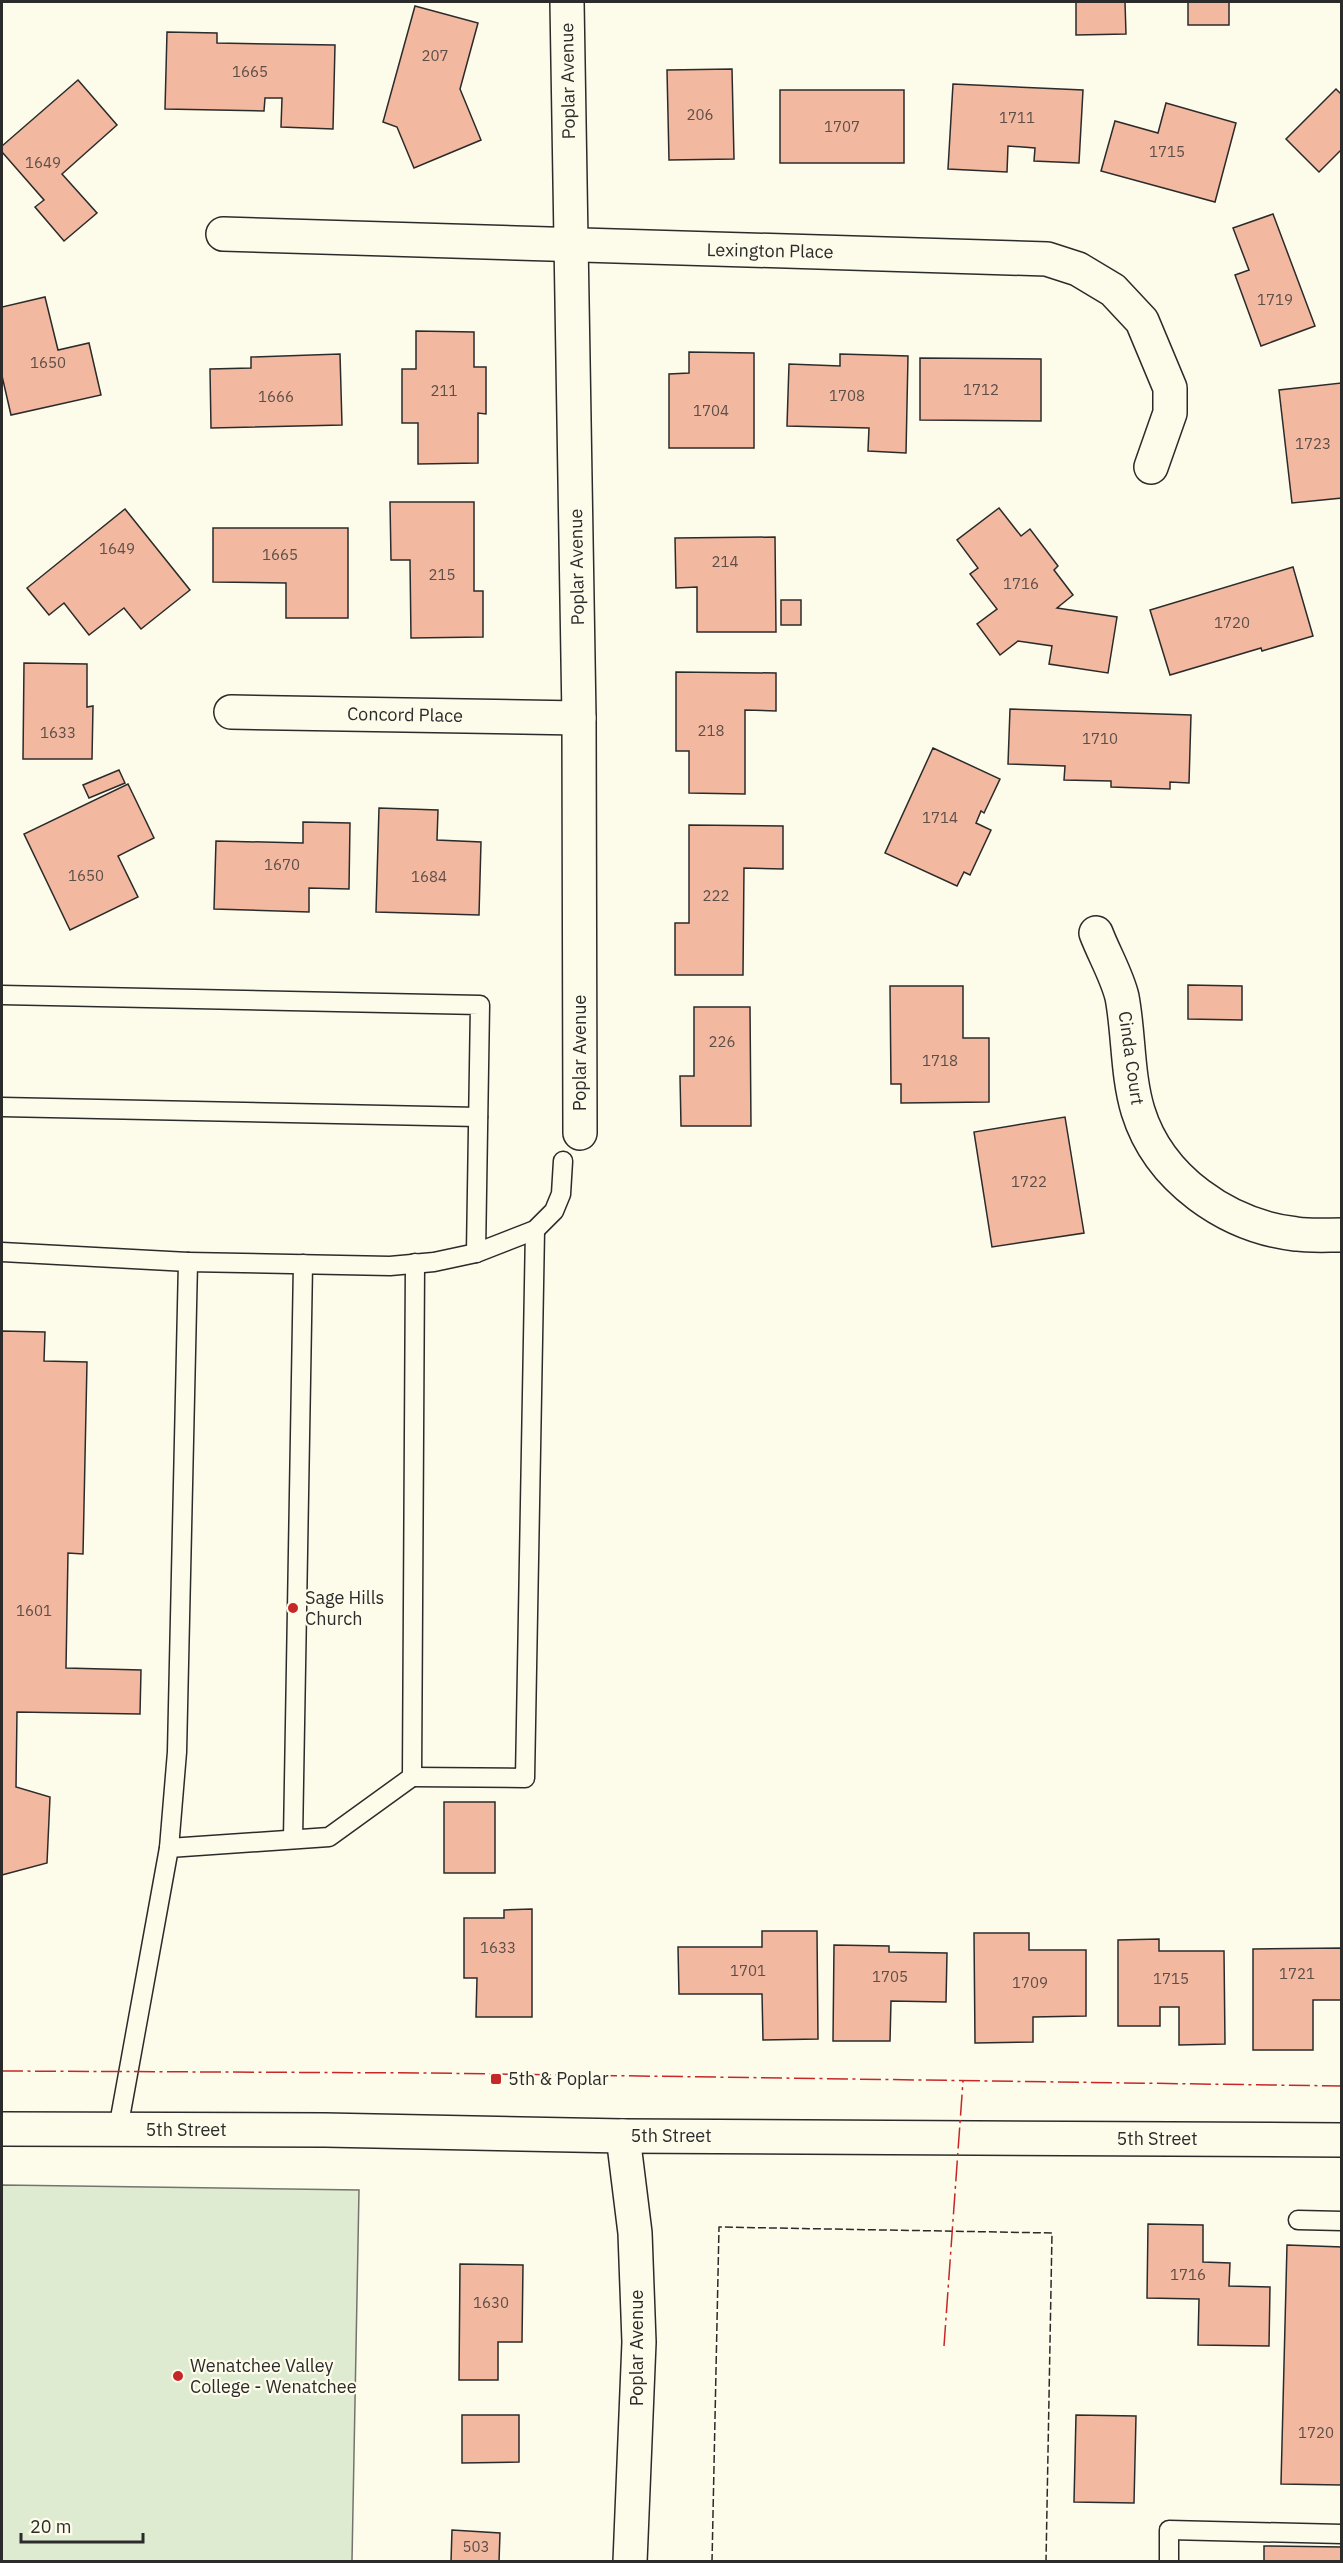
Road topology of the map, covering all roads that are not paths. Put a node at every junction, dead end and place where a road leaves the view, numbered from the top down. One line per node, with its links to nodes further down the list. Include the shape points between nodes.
1 (567, 2): 3 (street, Poplar Avenue)
2 (223, 234): 3 (street, Lexington Place)
3 (572, 246): 4 (street, Lexington Place, via 1047,259 1078,269 1113,290 1142,321 1170,388 1170,413); 6 (street, Poplar Avenue)
4 (1150, 467)
5 (231, 712): 6 (street, Concord Place)
6 (579, 718): 11 (street, Poplar Avenue)
7 (1096, 933): 14 (street, Cinda Court, via 1121,994 1138,1111 1148,1137 1172,1169 1195,1193 1255,1226 1296,1234)
8 (2, 995): 10 (lane, via 480,1005)
9 (2, 1107): 10 (lane)
10 (478, 1117): 16 (lane)
11 (580, 1133)
12 (563, 1161): 13 (lane, via 561,1194 554,1211)
13 (535, 1230): 16 (lane); 20 (lane, via 525,1779)
14 (1341, 1235)
15 (2, 1252): 17 (lane)
16 (476, 1253): 18 (lane)
17 (188, 1262): 19 (lane); 22 (lane, via 177,1752)
18 (415, 1263): 19 (lane); 20 (lane)
19 (303, 1264): 21 (lane)
20 (412, 1776): 21 (lane, via 328,1837)
21 (293, 1839): 22 (lane)
22 (169, 1848): 24 (lane)
23 (2, 2129): 24 (street, 5th Street)
24 (118, 2129): 25 (street, 5th Street)
25 (623, 2136): 26 (street, 5th Street); 30 (street, Poplar Avenue, via 635,2233 639,2342)
26 (1341, 2140)
27 (1298, 2220): 28 (lane)
28 (1341, 2221)
29 (1341, 2534): 31 (lane, via 1169,2530)
30 (630, 2562)
31 (1169, 2562)

